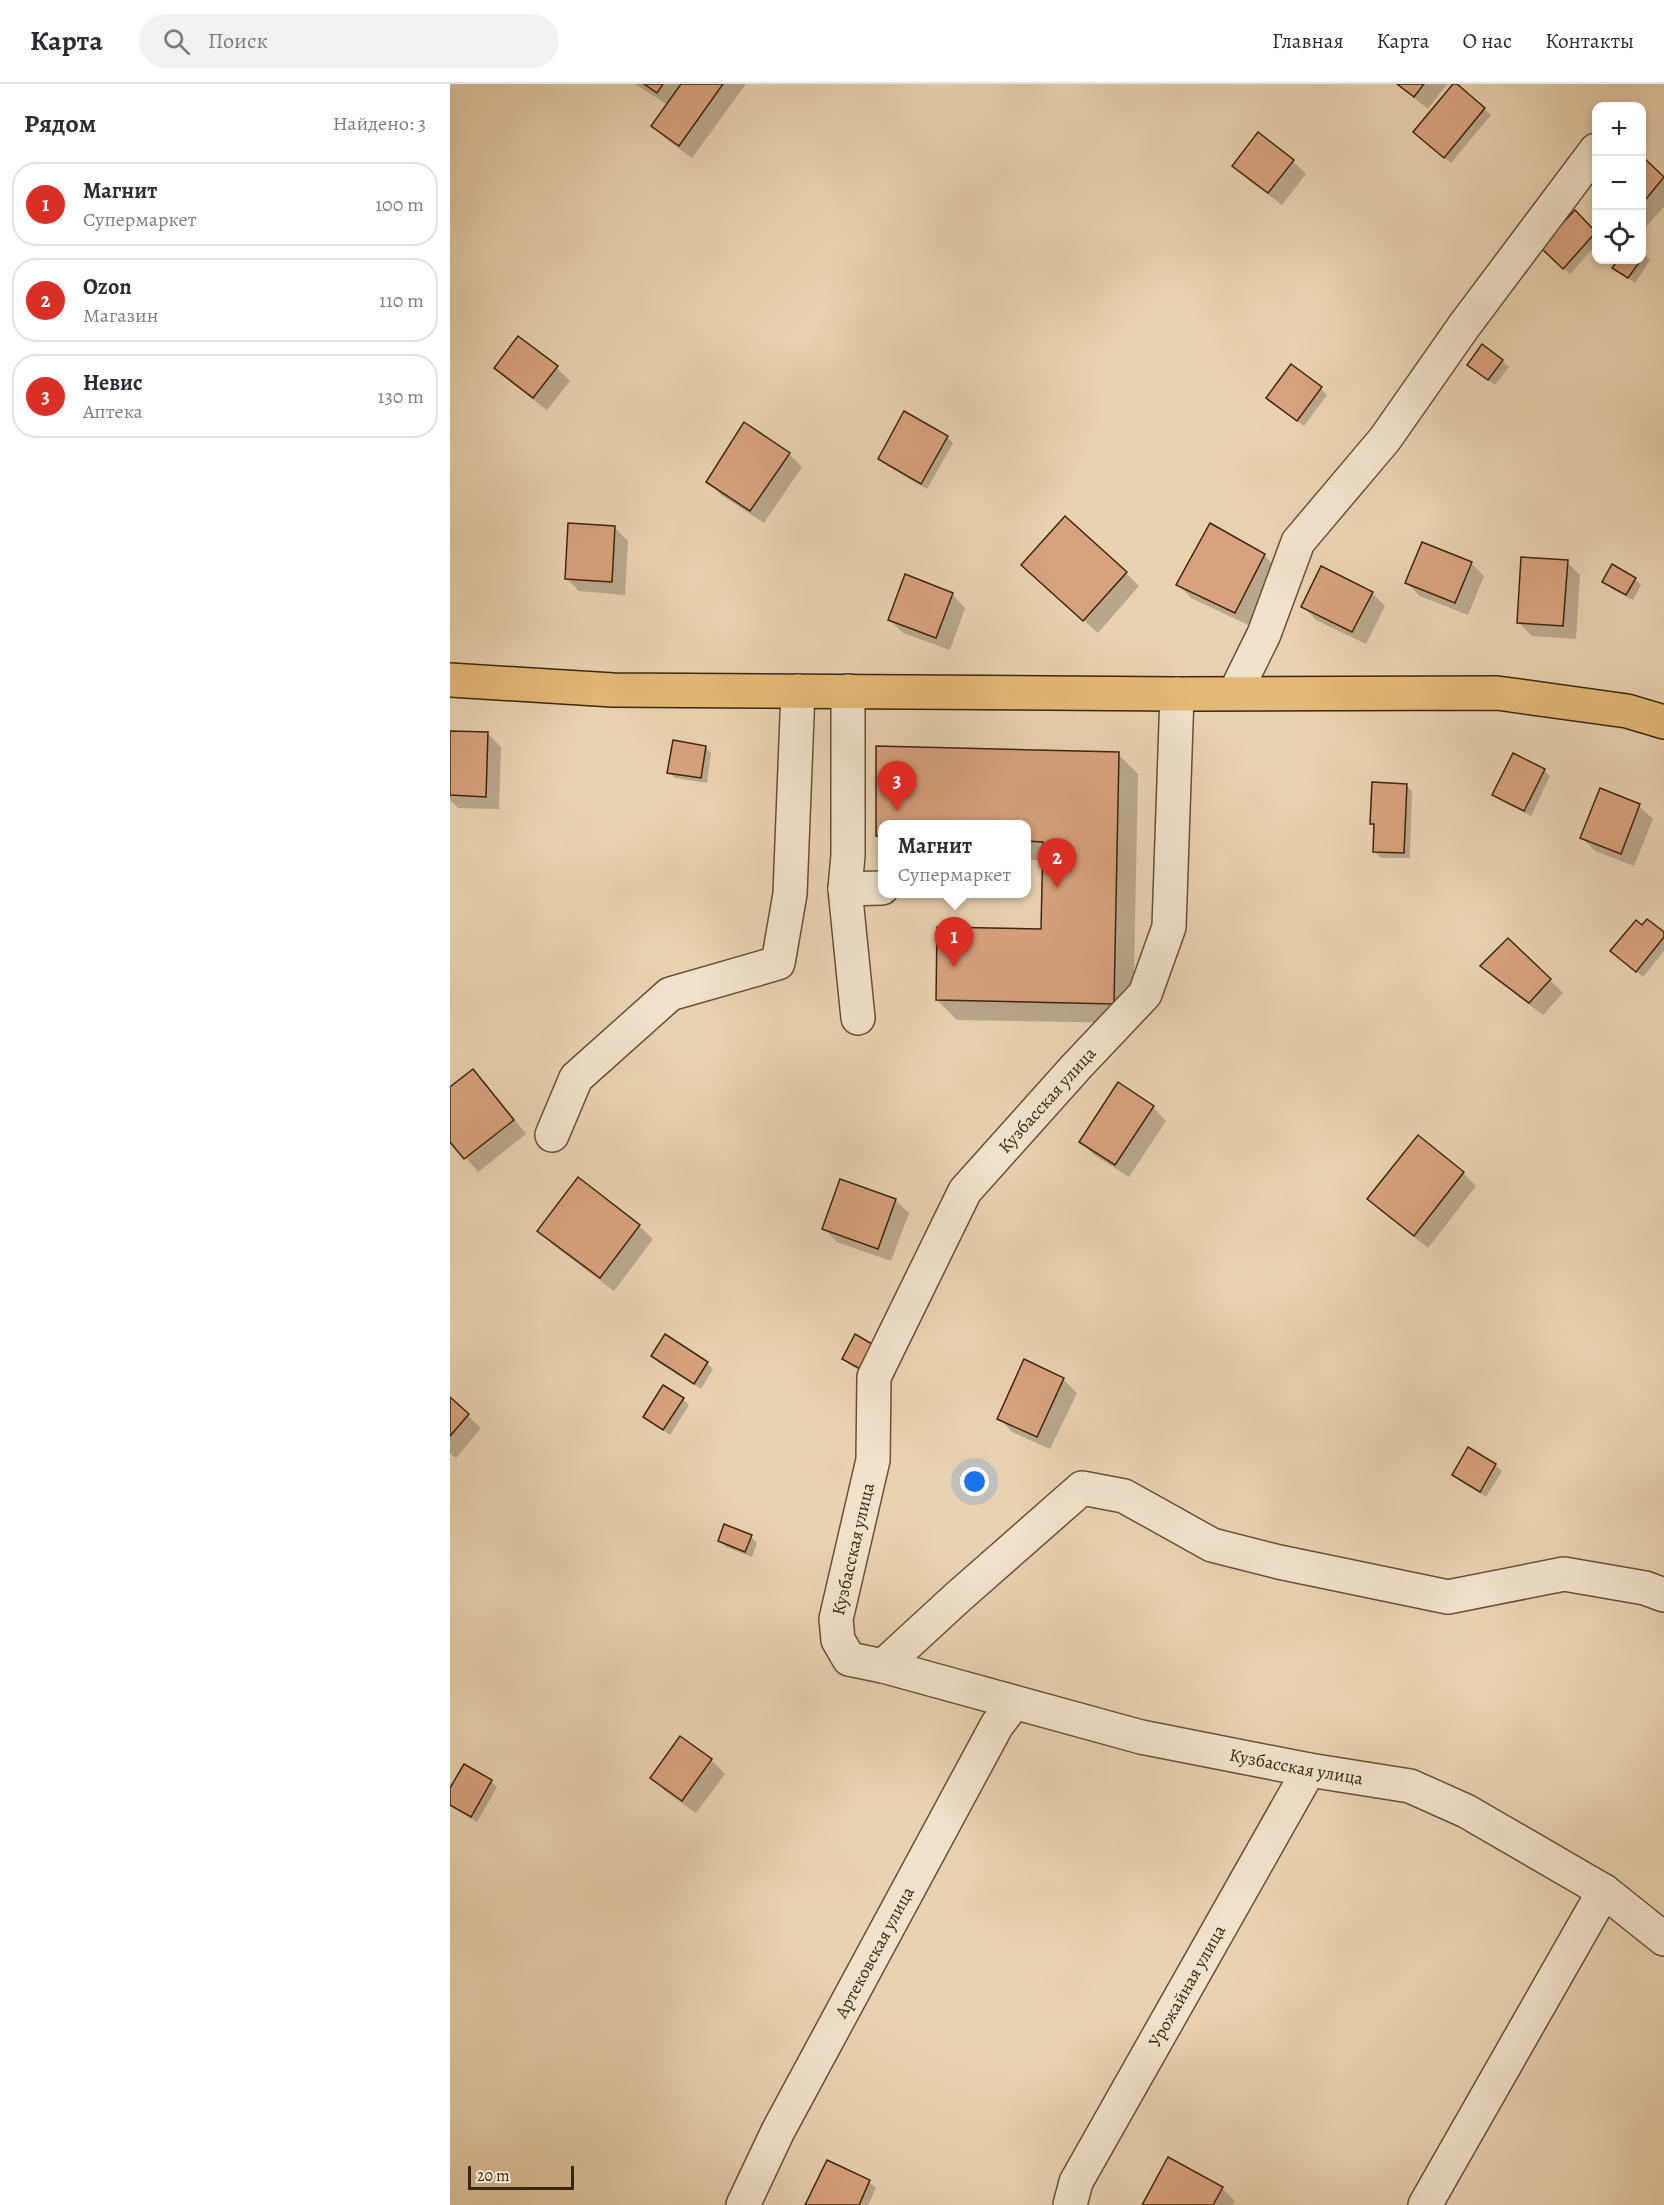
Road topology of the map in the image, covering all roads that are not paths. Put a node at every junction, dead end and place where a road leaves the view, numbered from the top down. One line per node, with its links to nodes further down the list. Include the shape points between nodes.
1 (1592, 155): 5 (lane, via 1385,439 1298,542 1264,634)
2 (450, 680): 3 (main road, via 613,690)
3 (798, 691): 4 (main road); 11 (lane, via 790,894 778,963 670,994 576,1078)
4 (848, 691): 6 (main road); 9 (lane)
5 (1235, 693): 6 (main road); 7 (main road, via 1497,693 1627,711)
6 (1177, 694): 13 (lane, Кузбасская улица, via 1169,927 1145,994 965,1191 874,1377 873,1460 836,1618 838,1640 849,1659)
7 (1664, 722)
8 (878, 888): 9 (lane)
9 (845, 889): 10 (lane)
10 (858, 1018)
11 (552, 1135)
12 (1664, 1595): 13 (lane, via 1564,1574 1448,1597 1212,1545 1124,1496 1082,1488)
13 (883, 1666): 14 (lane, Кузбасская улица)
14 (1013, 1704): 15 (lane, Кузбасская улица, via 1141,1737); 18 (lane, Артековская улица, via 997,1725 778,2131)
15 (1309, 1770): 16 (lane, Кузбасская улица, via 1410,1786 1466,1811); 19 (lane, Урожайная улица, via 1076,2182)
16 (1604, 1891): 17 (lane, Кузбасская улица); 20 (lane)
17 (1664, 1939)
18 (743, 2205)
19 (1070, 2205)
20 (1425, 2205)

